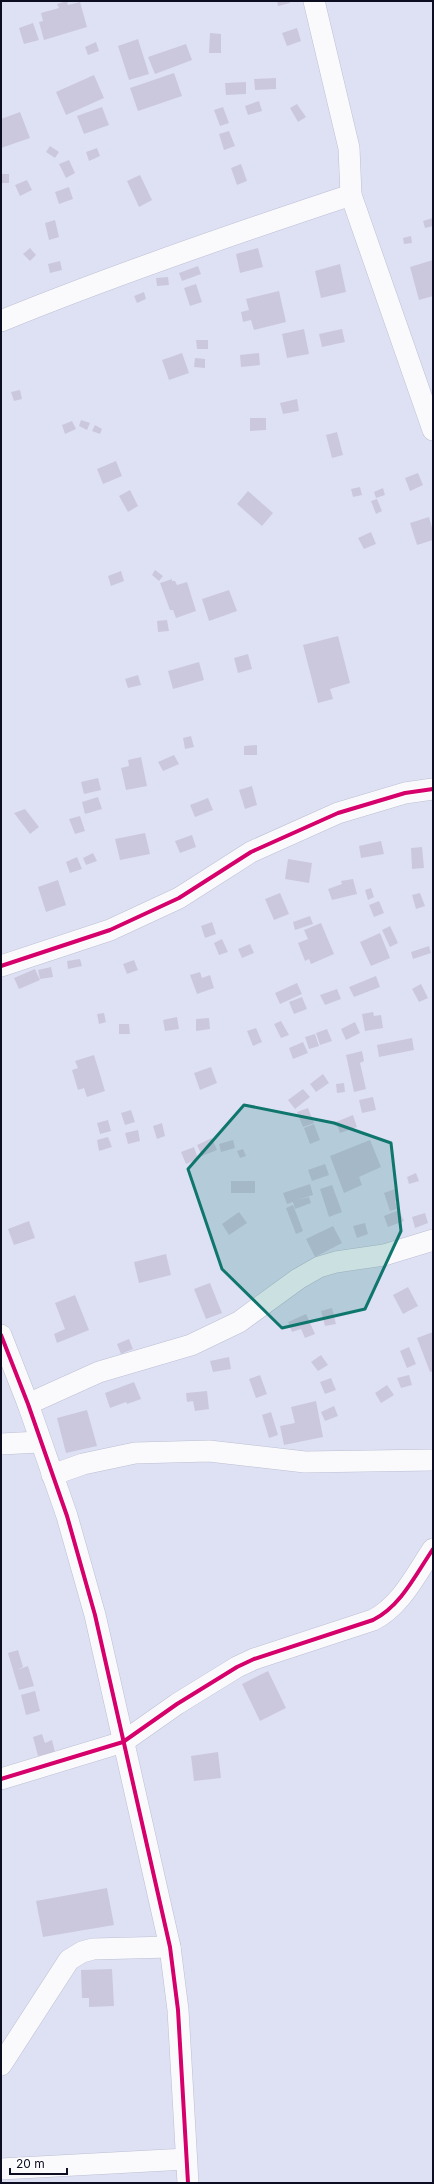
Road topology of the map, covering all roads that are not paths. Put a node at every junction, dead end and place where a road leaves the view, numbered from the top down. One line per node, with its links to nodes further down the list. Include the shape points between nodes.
1 (314, 1): 2 (street, via 348,148)
2 (350, 195): 3 (street, via 196,246); 4 (street)
3 (1, 321)
4 (433, 430)
5 (433, 789): 6 (street, via 405,793 338,813 251,852 179,898 110,930)
6 (1, 966)
7 (433, 1240): 9 (street, via 384,1255 319,1267 298,1279 239,1322 191,1345 99,1372)
8 (1, 1336): 9 (street)
9 (28, 1404): 10 (street)
10 (40, 1442): 11 (street); 13 (street)
11 (1, 1444)
12 (433, 1460): 13 (street, via 306,1462 208,1451 135,1453 83,1464)
13 (52, 1475): 15 (street, via 67,1516 95,1615)
14 (433, 1549): 15 (street, via 394,1607 384,1615 237,1667)
15 (123, 1742): 16 (street); 17 (street)
16 (1, 1779)
17 (170, 1947): 18 (street, via 93,1949 69,1960); 19 (street, via 178,2010)
18 (1, 2065)
19 (186, 2159): 20 (street); 21 (street)
20 (1, 2169)
21 (188, 2183)

